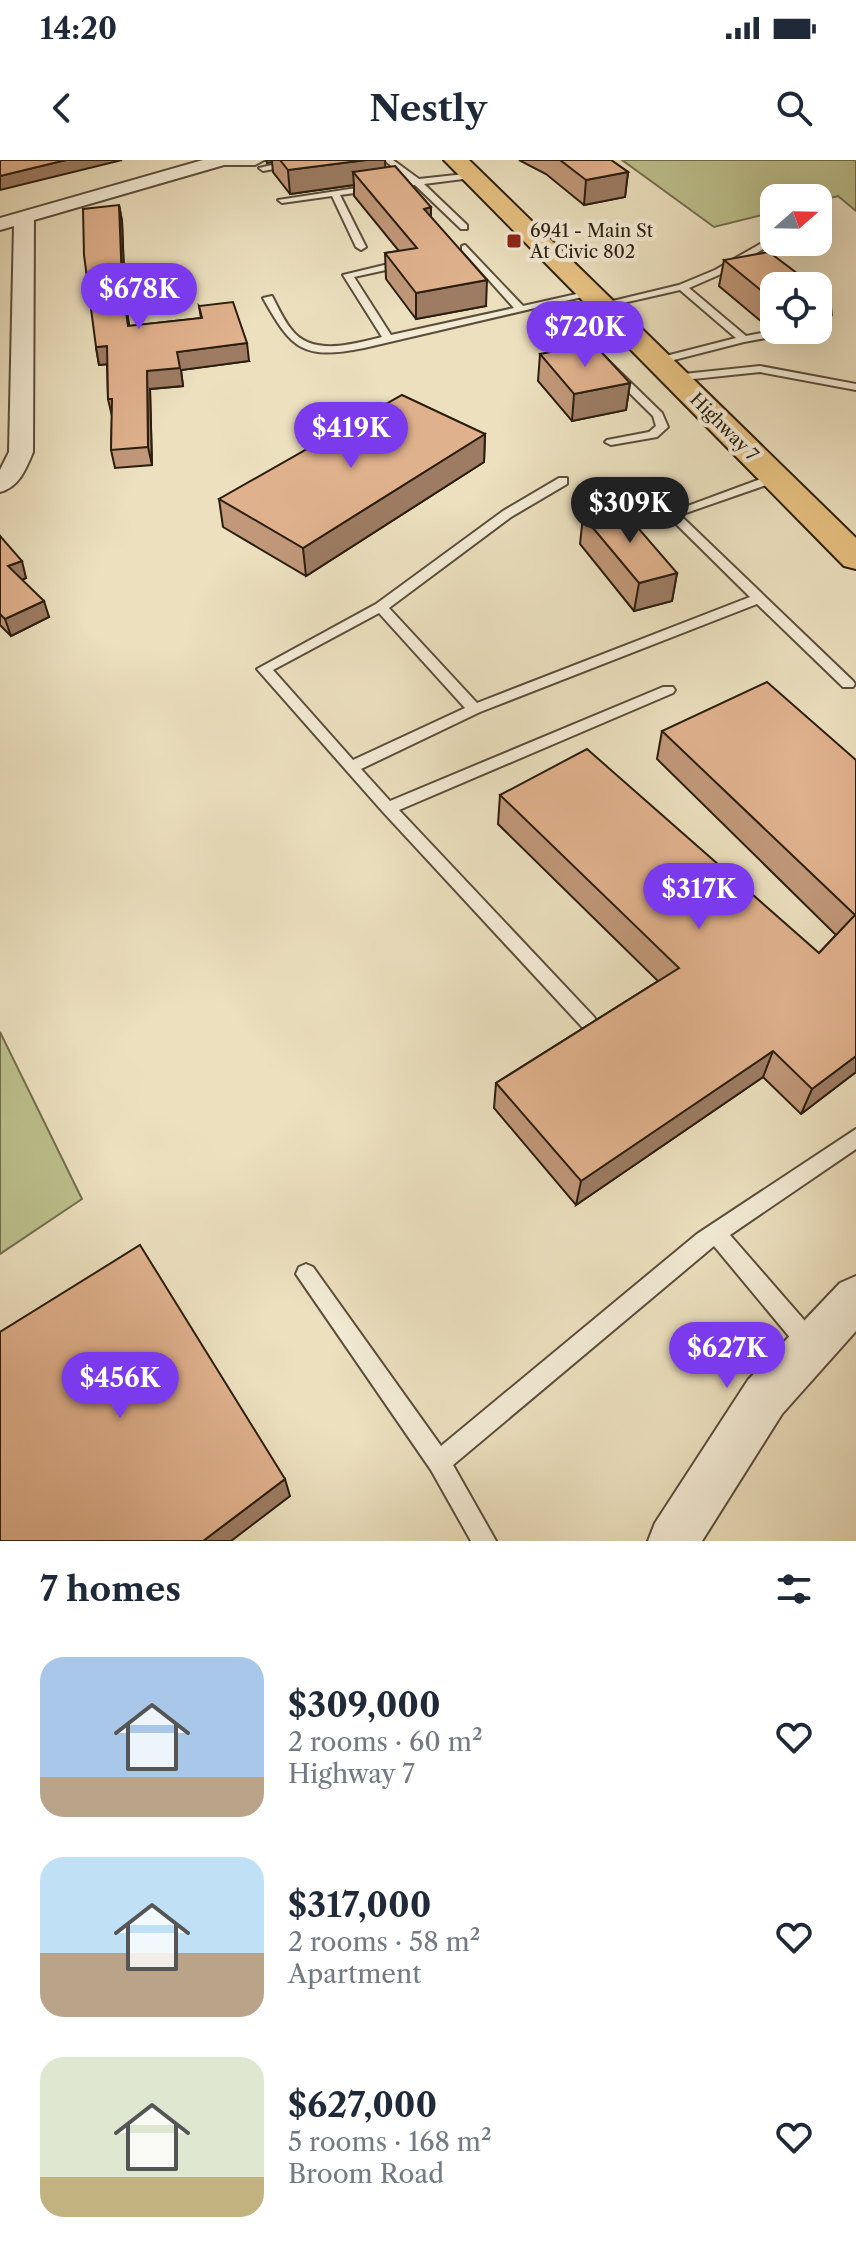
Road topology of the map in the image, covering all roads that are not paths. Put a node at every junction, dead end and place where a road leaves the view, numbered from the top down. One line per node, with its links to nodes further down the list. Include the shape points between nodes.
1 (223, 160): 4 (street); 9 (street)
2 (388, 160): 6 (lane)
3 (300, 161): 4 (lane)
4 (259, 164)
5 (464, 167): 6 (lane); 18 (main road, Highway 7)
6 (417, 182): 7 (lane); 11 (lane)
7 (335, 193): 8 (lane); 12 (lane)
8 (282, 200)
9 (24, 218): 10 (street); 29 (street, via 21,452)
10 (0, 224)
11 (464, 227)
12 (361, 247)
13 (760, 247): 16 (lane)
14 (465, 248): 19 (lane)
15 (401, 264): 22 (lane, via 348,275)
16 (682, 287): 18 (lane); 23 (lane)
17 (268, 298): 22 (lane, via 290,335 309,347)
18 (596, 299): 19 (lane); 20 (main road, Highway 7)
19 (520, 309): 22 (lane)
20 (627, 329): 24 (main road, Highway 7); 26 (lane, via 585,344 658,415 662,427 653,435)
21 (760, 336): 23 (lane)
22 (388, 339)
23 (744, 339): 24 (lane)
24 (666, 370): 25 (lane, via 760,369); 27 (main road, Highway 7)
25 (856, 387)
26 (611, 442)
27 (774, 478): 30 (main road, Highway 7); 31 (lane, via 672,514)
28 (563, 481): 32 (lane, via 507,514)
29 (0, 484)
30 (856, 558)
31 (759, 598): 33 (lane); 35 (lane)
32 (381, 607): 35 (lane); 36 (lane, via 264,669)
33 (853, 685)
34 (668, 690): 37 (lane)
35 (475, 709): 36 (lane)
36 (351, 767): 37 (lane)
37 (388, 808): 38 (lane)
38 (588, 1022)
39 (856, 1138): 40 (lane)
40 (716, 1233): 43 (lane); 44 (lane)
41 (306, 1274): 44 (lane)
42 (856, 1298): 43 (street)
43 (811, 1345): 46 (street, via 765,1397)
44 (439, 1462): 45 (lane)
45 (484, 1541)
46 (673, 1541)

